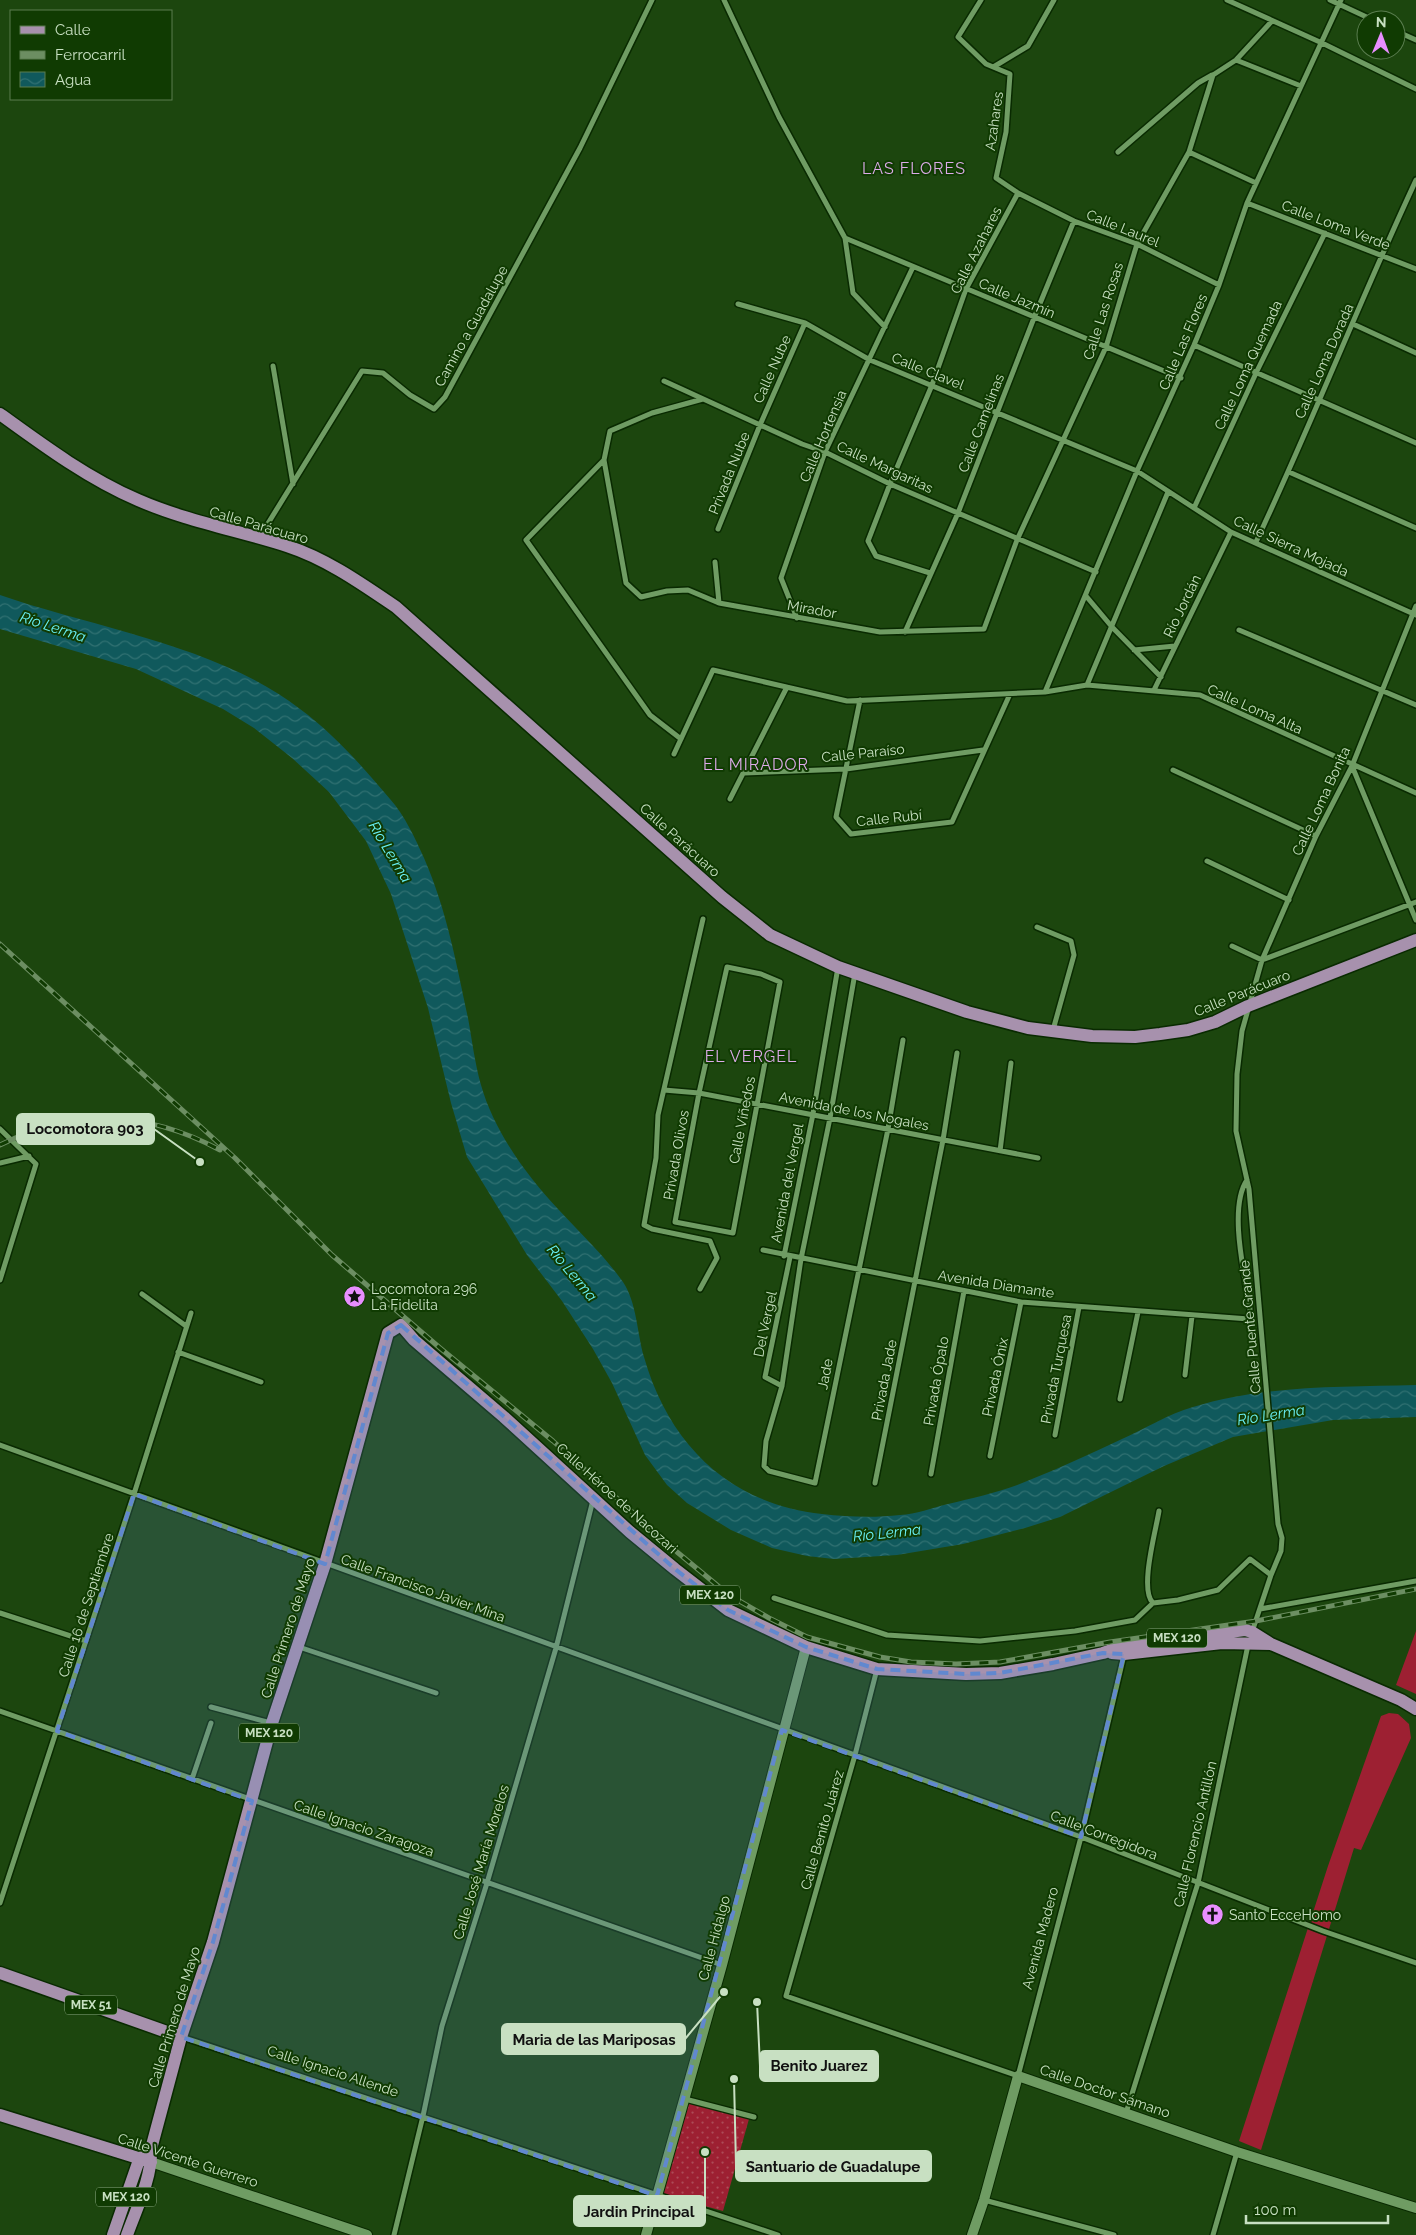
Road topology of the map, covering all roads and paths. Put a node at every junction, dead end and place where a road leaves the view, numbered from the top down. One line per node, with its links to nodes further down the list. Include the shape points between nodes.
1 (652, 0): 57 (street, Camino a Guadalupe, via 580,148 445,397 434,409 383,373 362,371)
2 (724, 0): 25 (street, via 779,117)
3 (981, 0): 12 (street, Azahares, via 958,37 986,64)
4 (1054, 0): 12 (street, via 1028,46)
5 (1227, 0): 9 (street)
6 (1330, 0): 7 (street)
7 (1340, 2): 8 (street); 10 (street, Calle Las Flores)
8 (1356, 11)
9 (1272, 21): 10 (street); 11 (street)
10 (1322, 43): 14 (street, Calle Las Flores); 15 (street)
11 (1236, 60): 13 (street); 14 (street)
12 (996, 66): 21 (street, Azahares, via 1010,74 1006,132 996,178)
13 (1213, 75): 16 (street, via 1198,83); 17 (street, Calle Las Rosas)
14 (1301, 86): 19 (street, Calle Las Flores)
15 (1416, 89)
16 (1118, 152)
17 (1189, 152): 19 (street); 26 (street, Calle Las Rosas)
18 (1416, 180): 20 (street, Calle Loma Dorada)
19 (1256, 184): 22 (street, Calle Las Flores)
20 (1414, 189): 27 (street, Calle Loma Dorada)
21 (1018, 193): 23 (street, Calle Laurel); 31 (street, Calle Azahares)
22 (1247, 203): 24 (street, Calle Loma Verde); 30 (street, Calle Las Flores)
23 (1074, 220): 26 (street, Calle Laurel); 33 (street, Calle Camelinas)
24 (1325, 233): 27 (street, Calle Loma Verde); 42 (street, Calle Loma Quemada)
25 (845, 238): 28 (street, Calle Jazmín); 36 (street, via 853,293)
26 (1137, 244): 30 (street, Calle Laurel); 38 (street, Calle Las Rosas)
27 (1382, 255): 29 (street, Calle Loma Verde); 35 (street, Calle Loma Dorada)
28 (913, 267): 31 (street, Calle Jazmín); 36 (street, Calle Hortensia)
29 (1416, 269)
30 (1218, 285): 37 (street, Calle Las Flores)
31 (966, 289): 33 (street, Calle Jazmín); 45 (street, Calle Azahares)
32 (738, 304): 34 (street, Calle Clavel)
33 (1034, 318): 38 (street, Calle Jazmín); 48 (street, Calle Camelinas)
34 (805, 323): 40 (street, Calle Clavel); 50 (street, Calle Nube)
35 (1353, 324): 39 (street); 46 (street, Calle Loma Dorada)
36 (885, 327): 40 (street, Calle Hortensia)
37 (1194, 345): 42 (street); 43 (street, Calle Las Flores)
38 (1106, 347): 43 (street, Calle Jazmín); 51 (street, Calle Las Rosas)
39 (1416, 353)
40 (870, 360): 45 (street, Calle Clavel); 53 (street, Calle Hortensia)
41 (274, 366): 57 (street)
42 (1257, 371): 46 (street); 60 (street, Calle Loma Quemada)
43 (1181, 378): 55 (street, Calle Las Flores)
44 (664, 381): 47 (street, Calle Margaritas)
45 (932, 385): 48 (street, Calle Clavel); 58 (street, Calle Azahares)
46 (1319, 398): 52 (street); 56 (street, Calle Loma Dorada)
47 (703, 399): 50 (street, Calle Margaritas); 54 (street, via 652,413 610,431)
48 (996, 412): 51 (street, Calle Clavel); 61 (street, Calle Camelinas)
49 (0, 414): 65 (main road, Calle Parácuaro, via 83,471 138,500 202,524)
50 (760, 425): 53 (street, Calle Margaritas); 63 (street, Privada Nube)
51 (1063, 441): 55 (street, Calle Clavel); 66 (street, Calle Las Rosas)
52 (1416, 443)
53 (825, 452): 58 (street, Calle Margaritas); 75 (street, Calle Hortensia, via 781,578)
54 (604, 460): 72 (street, Mirador, via 626,583 641,597 688,590); 91 (street, via 526,540 650,715)
55 (1137, 471): 59 (street, Calle Sierra Mojada); 69 (street, Calle Las Flores)
56 (1289, 472): 62 (street); 67 (street, Calle Loma Dorada)
57 (293, 484): 65 (street, Camino a Guadalupe)
58 (890, 484): 61 (street, Calle Margaritas); 70 (street, Calle Azahares, via 868,541 876,556)
59 (1168, 492): 60 (street, Calle Sierra Mojada); 76 (street)
60 (1194, 508): 64 (street, Calle Sierra Mojada)
61 (958, 513): 66 (street, Calle Margaritas); 70 (street, Calle Camelinas)
62 (1416, 528)
63 (718, 529)
64 (1230, 532): 67 (street, Calle Sierra Mojada); 80 (street, Río Jordán)
65 (258, 538): 111 (main road, Calle Parácuaro, via 317,558 396,607 722,897 770,935)
66 (1017, 540): 69 (street, Calle Margaritas); 77 (street, Calle Las Rosas)
67 (1256, 542): 74 (street, Calle Sierra Mojada)
68 (716, 562): 72 (street)
69 (1096, 572): 71 (street, Calle Las Flores)
70 (930, 573): 79 (street, Calle Camelinas)
71 (1086, 596): 76 (street); 87 (street, Calle Las Flores)
72 (719, 603): 75 (street, Mirador)
73 (1416, 606): 74 (street, Calle Loma Bonita)
74 (1414, 614): 86 (street, Calle Loma Bonita)
75 (797, 618): 79 (street, Mirador, via 880,632)
76 (1112, 627): 81 (street); 83 (street)
77 (984, 629): 79 (street, Mirador)
78 (1239, 630): 86 (street)
79 (905, 632)
80 (1175, 646): 81 (street); 82 (street, Río Jordán)
81 (1134, 650): 82 (street)
82 (1160, 677): 85 (street, Río Jordán)
83 (1087, 685): 85 (street, Calle Loma Alta); 87 (street, Calle Loma Alta)
84 (787, 687): 89 (street); 91 (street, via 713,670); 97 (street)
85 (1154, 690): 94 (street, Calle Loma Alta, via 1200,695)
86 (1382, 690): 90 (street); 94 (street, Calle Loma Bonita)
87 (1045, 692): 88 (street)
88 (1010, 694): 89 (street); 92 (street)
89 (860, 700): 95 (street)
90 (1416, 705)
91 (681, 739): 93 (street)
92 (983, 750): 95 (street, Calle Paraíso); 95 (street, Calle Rubí, via 952,822 852,834 836,817)
93 (674, 754)
94 (1352, 766): 98 (street, Calle Loma Alta); 100 (street, Calle Loma Bonita); 104 (street)
95 (846, 768): 97 (street, Calle Paraíso)
96 (1173, 770): 100 (street)
97 (744, 773): 99 (street)
98 (1416, 793)
99 (730, 799)
100 (1316, 836): 102 (street, Calle Loma Bonita)
101 (1207, 861): 102 (street)
102 (1289, 900): 110 (street, Calle Loma Bonita)
103 (1416, 902): 104 (street)
104 (1409, 905): 106 (street); 110 (street)
105 (703, 919): 119 (street)
106 (1416, 920)
107 (1037, 927): 115 (street, via 1071,940 1074,955)
108 (1416, 940): 114 (main road, Calle Parácuaro)
109 (1232, 946): 110 (street)
110 (1262, 960): 114 (street, Calle Loma Bonita)
111 (838, 966): 112 (main road, Calle Parácuaro); 122 (street, Avenida del Vergel)
112 (855, 973): 115 (main road, Calle Parácuaro, via 968,1012 1028,1028); 123 (street, Avenida del Vergel)
113 (780, 982): 120 (street, Privada Olivos, via 762,974 727,967); 121 (street, Calle Viñedos)
114 (1248, 1006): 115 (main road, Calle Parácuaro, via 1216,1022 1160,1034 1092,1036); 131 (street, Calle Puente Grande, via 1237,1074 1236,1131)
115 (1053, 1031)
116 (903, 1040): 125 (street, Jade)
117 (957, 1053): 126 (street, Privada Jade)
118 (1011, 1063): 127 (street)
119 (664, 1090): 120 (street, Avenida de los Nogales); 140 (street, via 644,1225 710,1241 717,1258)
120 (699, 1092): 121 (street, Avenida de los Nogales); 132 (street, Privada Olivos, via 675,1222)
121 (756, 1104): 122 (street, Avenida de los Nogales); 132 (street, Calle Viñedos)
122 (812, 1114): 123 (street, Avenida de los Nogales); 134 (street, Avenida del Vergel)
123 (830, 1118): 125 (street, Avenida de los Nogales); 136 (street, Avenida del Vergel)
124 (0, 1129): 128 (street)
125 (888, 1129): 126 (street, Avenida de los Nogales); 137 (street, Jade)
126 (943, 1140): 127 (street, Avenida de los Nogales); 139 (street, Privada Jade)
127 (1000, 1151): 129 (street, Avenida de los Nogales)
128 (29, 1156): 130 (street); 138 (street, via 36,1164)
129 (1038, 1158)
130 (0, 1163)
131 (1247, 1180): 147 (street, Avenida Diamante, via 1238,1215 1251,1316 1249,1319); 165 (street, Calle Puente Grande, via 1278,1524 1282,1538 1281,1551)
132 (733, 1233)
133 (763, 1250): 134 (street, Avenida Diamante)
134 (784, 1256): 135 (street, Avenida Diamante)
135 (790, 1257): 136 (street, Avenida Diamante); 153 (street, Del Vergel, via 766,1377)
136 (801, 1259): 137 (street, Avenida Diamante); 153 (street, Del Vergel)
137 (857, 1270): 139 (street, Avenida Diamante); 159 (street, Jade)
138 (0, 1280)
139 (914, 1281): 141 (street, Avenida Diamante); 160 (street, Privada Jade)
140 (700, 1289)
141 (964, 1292): 143 (street, Avenida Diamante); 158 (street, Privada Ópalo)
142 (142, 1294): 149 (street)
143 (1021, 1302): 144 (street, Avenida Diamante); 157 (street, Privada Ónix)
144 (1079, 1307): 145 (street, Avenida Diamante); 155 (street, Privada Turquesa)
145 (1138, 1312): 147 (street, Avenida Diamante); 154 (street)
146 (190, 1313): 149 (street, Calle 16 de Septiembre)
147 (1192, 1316): 151 (street)
148 (401, 1325): 162 (main road, Calle Héroe de Nacozari / MEX 120); 164 (main road, Calle Primero de Mayo / MEX 120, via 388,1332)
149 (186, 1326): 150 (street, Calle 16 de Septiembre)
150 (178, 1352): 152 (street); 161 (street, Calle 16 de Septiembre)
151 (1185, 1375)
152 (260, 1382)
153 (782, 1386): 159 (street, Del Vergel, via 766,1441 764,1466 769,1471)
154 (1120, 1399)
155 (1055, 1435)
156 (0, 1445): 161 (street, Calle Francisco Javier Mina)
157 (990, 1456)
158 (931, 1474)
159 (815, 1483)
160 (876, 1484)
161 (134, 1494): 164 (street, Calle Francisco Javier Mina); 172 (street, Calle 16 de Septiembre)
162 (593, 1497): 173 (main road, Calle Héroe de Nacozari / MEX 120, via 630,1532 728,1610); 175 (street, Calle José María Morelos)
163 (1159, 1511): 168 (street, via 1148,1569 1147,1592)
164 (325, 1564): 174 (main road, Calle Primero de Mayo / MEX 120); 175 (street, Calle Francisco Javier Mina)
165 (1271, 1575): 168 (street, via 1250,1560 1218,1590); 169 (street, Calle Puente Grande)
166 (1416, 1581): 169 (street)
167 (774, 1598): 168 (street, via 887,1635 980,1641 1075,1631 1135,1620)
168 (1153, 1603)
169 (1260, 1609): 171 (street, Calle Puente Grande)
170 (0, 1613): 172 (street)
171 (1250, 1637): 176 (main road, Calle Héroe de Nacozari / MEX 120, via 1222,1643); 179 (main road); 193 (street, Calle Florencio Antillón)
172 (86, 1641): 187 (street, Calle 16 de Septiembre)
173 (806, 1646): 177 (main road, Calle Héroe de Nacozari / MEX 120); 186 (street, Calle Hidalgo)
174 (299, 1647): 178 (street); 185 (main road, Calle Primero de Mayo / MEX 120)
175 (556, 1648): 186 (street, Calle Francisco Javier Mina); 192 (street, Calle José María Morelos)
176 (1125, 1649): 177 (main road, Calle Héroe de Nacozari / MEX 120, via 1000,1673); 191 (street, Avenida Madero)
177 (877, 1669): 188 (street, Calle Benito Juárez)
178 (436, 1693)
179 (1401, 1700): 180 (main road); 182 (main road)
180 (1416, 1703)
181 (211, 1707): 185 (street)
182 (1416, 1710)
183 (0, 1711): 187 (street, Calle Ignacio Zaragoza)
184 (211, 1723): 189 (street)
185 (272, 1723): 190 (main road, Calle Primero de Mayo / MEX 120)
186 (782, 1730): 188 (street, Calle Corregidora); 196 (street, Calle Hidalgo)
187 (56, 1731): 189 (street, Calle Ignacio Zaragoza); 194 (street, Calle 16 de Septiembre)
188 (855, 1755): 191 (street, Calle Corregidora); 198 (street, Calle Benito Juárez)
189 (192, 1779): 190 (street, Calle Ignacio Zaragoza)
190 (252, 1801): 192 (street, Calle Ignacio Zaragoza); 199 (main road, Calle Primero de Mayo / MEX 120, via 214,1942)
191 (1081, 1837): 193 (street, Calle Corregidora); 200 (street, Avenida Madero)
192 (487, 1883): 196 (street, Calle Ignacio Zaragoza); 204 (street, Calle José María Morelos, via 442,2026)
193 (1198, 1883): 195 (street, Calle Corregidora); 202 (street, Calle Florencio Antillón)
194 (0, 1903)
195 (1416, 1963)
196 (722, 1964): 201 (street, Calle Hidalgo)
197 (0, 1973): 199 (main road, Calle Ignacio Allende / MEX 51)
198 (786, 1996): 200 (street, Calle Doctor Sámano)
199 (181, 2037): 204 (street, Calle Ignacio Allende); 207 (main road, Calle Primero de Mayo / MEX 120)
200 (1018, 2076): 202 (street, Calle Doctor Sámano); 209 (street, Avenida Madero)
201 (684, 2099): 205 (street); 208 (street, Calle Hidalgo)
202 (1126, 2113): 206 (street, Calle Doctor Sámano)
203 (0, 2115): 207 (main road, Calle Vicente Guerrero)
204 (423, 2116): 208 (street, Calle Ignacio Allende); 214 (street, Calle José María Morelos)
205 (754, 2117)
206 (1238, 2152): 210 (street, Calle Doctor Sámano); 219 (street)
207 (145, 2161): 211 (main road, Calle Primero de Mayo / MEX 120); 212 (main road, Calle Primero de Mayo / MEX 120); 213 (street, Calle Vicente Guerrero)
208 (657, 2196): 215 (street, Calle Hidalgo); 216 (street, Calle Ignacio Allende)
209 (984, 2200): 217 (street, Avenida Madero); 218 (street)
210 (1416, 2208)
211 (113, 2235)
212 (127, 2235)
213 (367, 2235)
214 (394, 2235)
215 (646, 2235)
216 (778, 2235)
217 (972, 2235)
218 (1114, 2235)
219 (1213, 2235)

